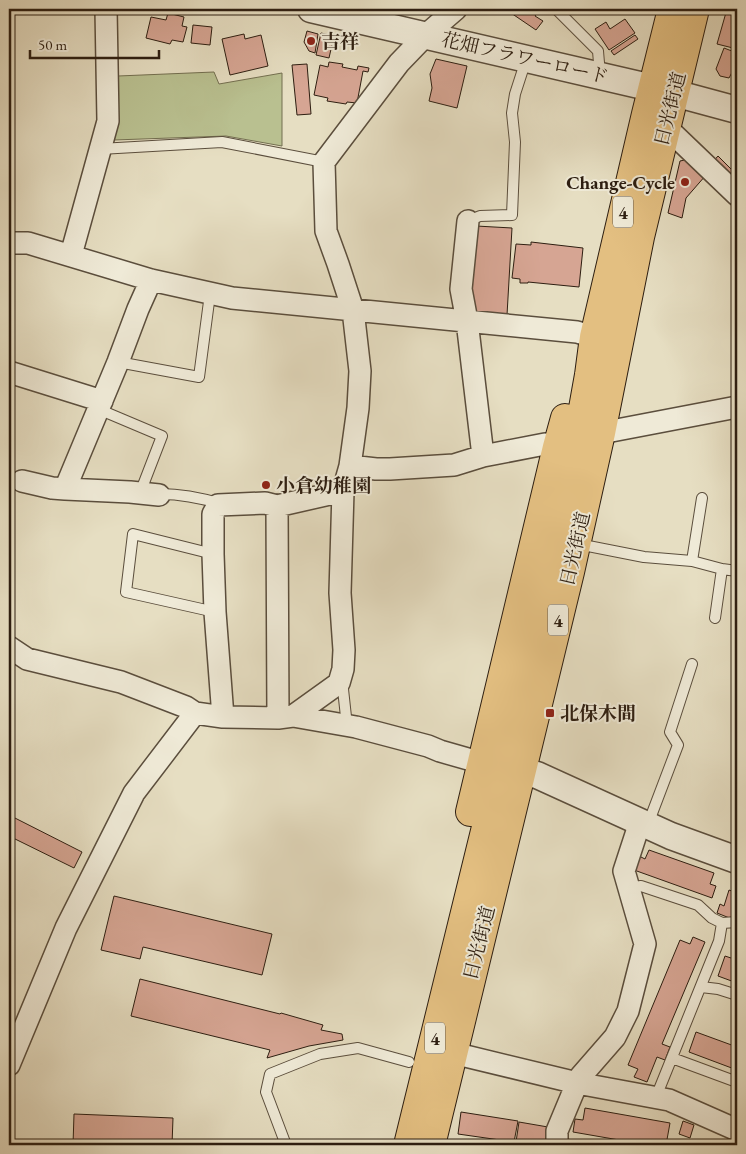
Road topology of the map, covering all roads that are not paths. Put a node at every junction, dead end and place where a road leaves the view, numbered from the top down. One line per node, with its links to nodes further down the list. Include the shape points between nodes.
1 (106, 9): 13 (street, via 108,121)
2 (311, 9): 7 (street, 花畑フラワーロード)
3 (456, 9): 7 (street)
4 (556, 9): 9 (lane, via 598,51)
5 (672, 9): 10 (highway, 日光街道 / 4)
6 (695, 9): 10 (highway, 日光街道 / 4)
7 (426, 35): 8 (street, 花畑フラワーロード); 14 (street, via 399,63)
8 (526, 59): 9 (street, 花畑フラワーロード); 16 (lane, via 512,113 515,142 512,215 480,216)
9 (600, 76): 10 (street, 花畑フラワーロード)
10 (663, 90): 11 (street, 花畑フラワーロード); 12 (highway, 日光街道 / 4); 23 (highway, 日光街道 / 4)
11 (737, 110)
12 (666, 127): 15 (street); 28 (highway, 日光街道 / 4, via 640,237)
13 (100, 149): 14 (lane, via 222,142); 18 (street)
14 (324, 162): 21 (street, via 326,231)
15 (737, 195)
16 (468, 221): 22 (street, via 461,289)
17 (9, 243): 18 (street, via 28,243)
18 (70, 255): 19 (street)
19 (152, 280): 20 (street); 24 (street)
20 (210, 294): 21 (street); 24 (lane, via 199,377)
21 (353, 310): 22 (street); 31 (street, via 360,371)
22 (467, 321): 23 (street, via 577,332); 30 (street)
23 (594, 337): 29 (highway, 4, via 567,410); 72 (highway, 日光街道 / 4, via 569,487)
24 (118, 362): 26 (street)
25 (9, 372): 26 (street)
26 (100, 405): 33 (street); 35 (lane, via 162,436)
27 (737, 407): 28 (street)
28 (601, 433): 39 (highway, 日光街道 / 4)
29 (557, 448): 30 (street, via 545,444); 53 (highway, 4)
30 (483, 456): 31 (street, via 454,465 415,468)
31 (350, 466): 34 (street)
32 (22, 480): 33 (street)
33 (65, 489): 35 (street)
34 (343, 490): 38 (street); 48 (street)
35 (150, 494): 37 (lane, via 179,494)
36 (702, 498): 41 (lane)
37 (224, 504): 38 (street, via 265,503); 40 (street, via 218,505 213,514)
38 (277, 506): 51 (street)
39 (576, 544): 41 (lane, via 644,557); 54 (highway, 日光街道 / 4)
40 (213, 554): 44 (street); 44 (lane, via 133,534 126,592)
41 (692, 561): 42 (lane)
42 (722, 569): 43 (lane); 45 (lane)
43 (737, 571)
44 (215, 612): 50 (street)
45 (715, 618)
46 (9, 647): 49 (street, via 27,659 121,682 186,707)
47 (692, 664): 55 (lane, via 670,732 678,745)
48 (342, 674): 51 (street, via 340,683); 52 (lane)
49 (195, 714): 50 (street); 65 (street, via 134,793 66,928)
50 (223, 717): 51 (street)
51 (285, 717): 52 (street)
52 (347, 726): 53 (street)
53 (482, 763): 64 (highway, 4)
54 (521, 772): 55 (street, via 537,775); 62 (highway, 日光街道 / 4)
55 (644, 824): 56 (street); 57 (street, via 624,871)
56 (737, 860)
57 (629, 888): 59 (lane, via 641,886 698,905); 67 (street, via 645,944 628,1012 615,1037)
58 (737, 922): 59 (lane)
59 (722, 923): 60 (lane, via 719,941)
60 (701, 987): 61 (lane); 63 (lane)
61 (737, 995)
62 (453, 1053): 67 (street); 73 (highway, 日光街道 / 4)
63 (672, 1058): 66 (lane); 68 (lane)
64 (410, 1062): 70 (lane, via 358,1048 320,1054 270,1074 266,1092); 71 (highway, 4)
65 (9, 1065)
66 (737, 1082)
67 (577, 1083): 68 (street); 74 (street, via 557,1131)
68 (656, 1098): 69 (street, via 669,1100)
69 (737, 1130)
70 (286, 1145)
71 (389, 1145)
72 (408, 1145)
73 (431, 1145)
74 (559, 1145)

